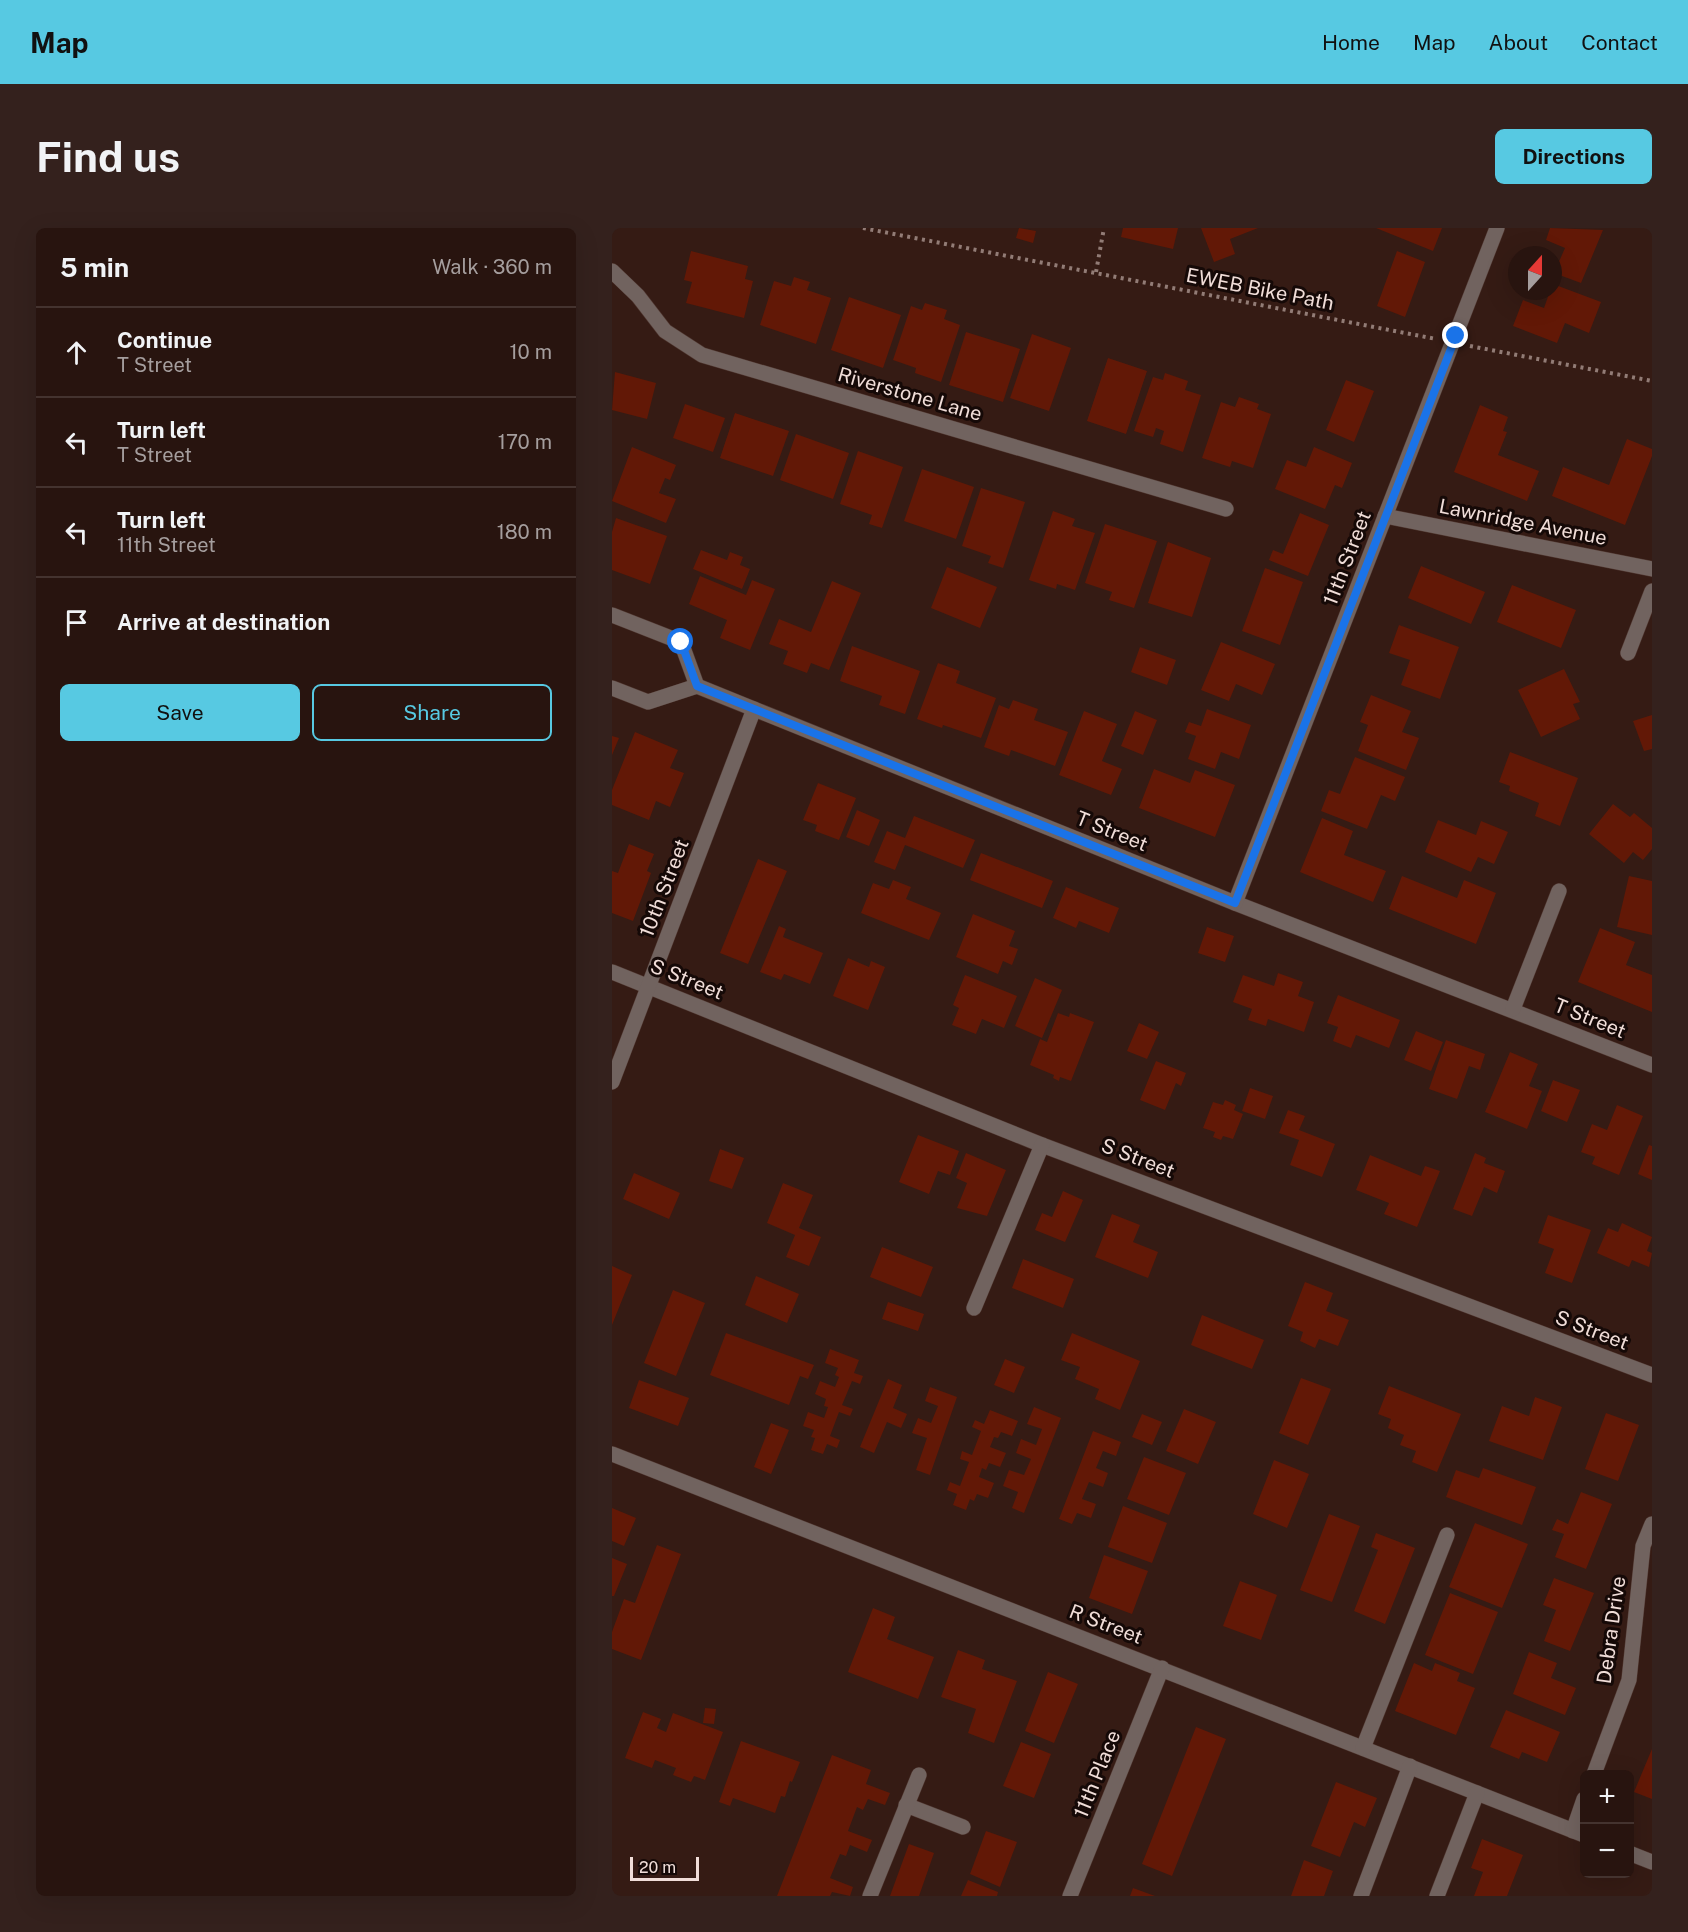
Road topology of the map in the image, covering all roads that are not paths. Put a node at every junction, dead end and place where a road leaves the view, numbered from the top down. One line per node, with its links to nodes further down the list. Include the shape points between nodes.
1 (1497, 228): 4 (street, 11th Street)
2 (612, 272): 3 (street, Riverstone Lane, via 638,296 665,331 702,355)
3 (1226, 509)
4 (1385, 516): 5 (street, Lawnridge Avenue); 13 (street, 11th Street)
5 (1652, 569)
6 (1652, 591): 8 (street)
7 (612, 615): 9 (street, via 681,642)
8 (1628, 653)
9 (697, 686): 10 (street, via 648,702); 11 (street, T Street)
10 (612, 688)
11 (754, 709): 13 (street, T Street); 15 (street, 10th Street)
12 (1559, 891): 16 (street)
13 (1235, 903): 16 (street, T Street)
14 (612, 972): 15 (street, S Street)
15 (649, 986): 18 (street, 10th Street); 19 (street, S Street)
16 (1513, 1009): 17 (street, T Street)
17 (1652, 1065)
18 (612, 1082)
19 (1042, 1145): 20 (street); 21 (street, S Street)
20 (974, 1308)
21 (1652, 1375)
22 (612, 1454): 25 (street, R Street)
23 (1652, 1524): 28 (street, Debra Drive, via 1642,1546 1629,1680)
24 (1447, 1534): 26 (street)
25 (1162, 1668): 26 (street, R Street); 37 (street, 11th Place)
26 (1363, 1748): 27 (street, R Street)
27 (1410, 1766): 30 (street, R Street); 38 (street)
28 (1595, 1770)
29 (919, 1775): 31 (street)
30 (1477, 1793): 33 (street, R Street); 39 (street)
31 (906, 1805): 32 (street); 36 (street)
32 (963, 1827)
33 (1579, 1833)
34 (1634, 1855): 35 (street)
35 (1652, 1862)
36 (870, 1896)
37 (1070, 1896)
38 (1361, 1896)
39 (1437, 1896)

